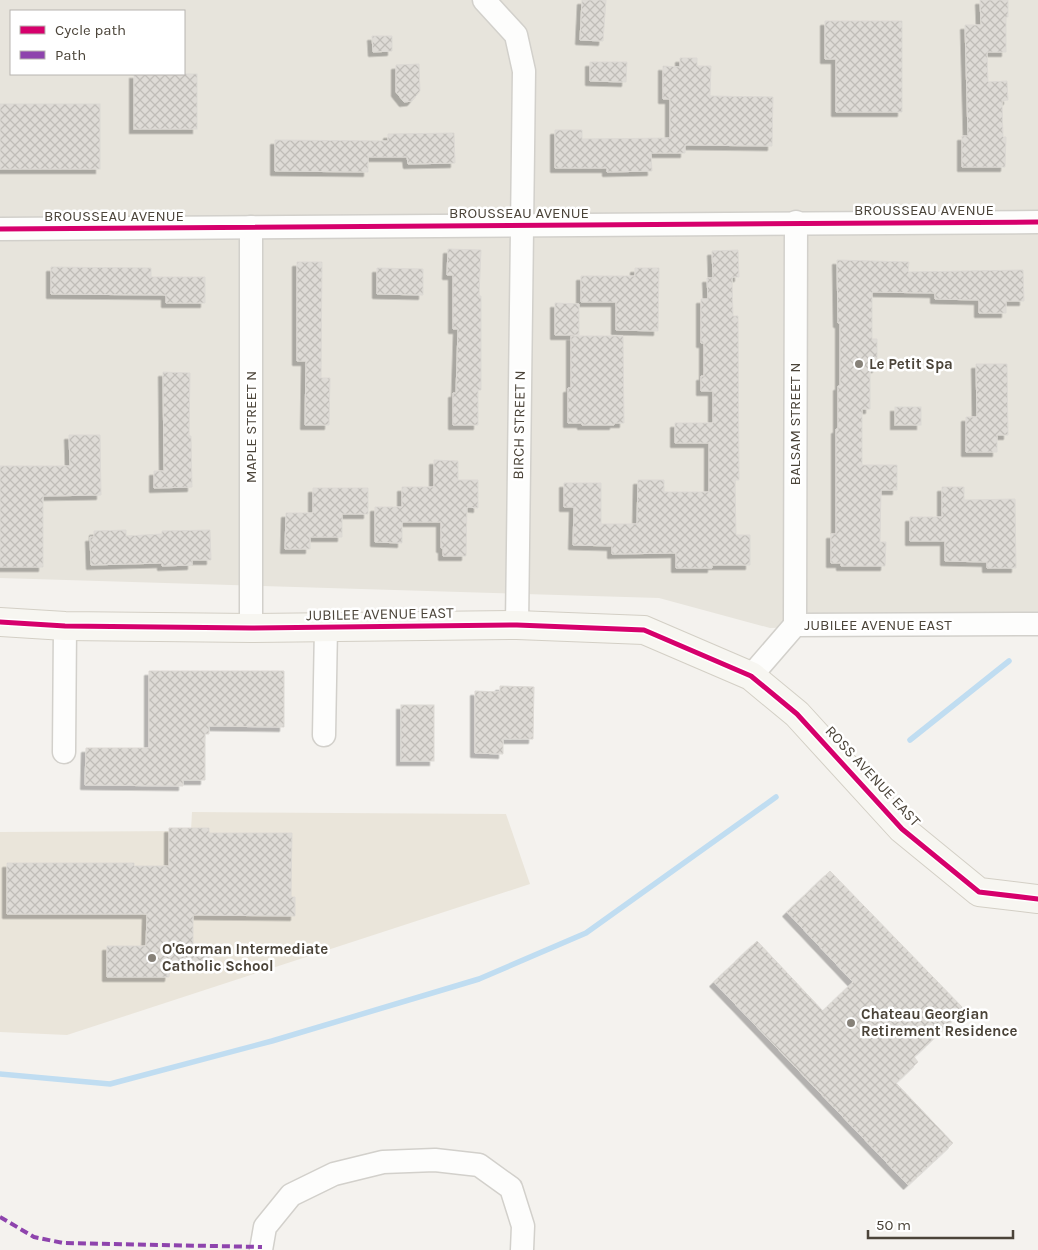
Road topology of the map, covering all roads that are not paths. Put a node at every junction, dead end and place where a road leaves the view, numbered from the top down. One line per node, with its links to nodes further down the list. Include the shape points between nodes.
1 (484, 0): 4 (street, BIRCH STREET N, via 516,36 524,72)
2 (796, 222): 3 (street, BROUSSEAU AVENUE); 4 (street, BROUSSEAU AVENUE); 10 (street, BALSAM STREET N)
3 (1038, 222)
4 (522, 225): 5 (street, BROUSSEAU AVENUE); 9 (street, BIRCH STREET N)
5 (251, 227): 6 (street, BROUSSEAU AVENUE); 13 (street, MAPLE STREET N)
6 (0, 229)
7 (0, 622): 11 (main road, JUBILEE AVENUE EAST)
8 (1038, 624): 10 (street, JUBILEE AVENUE EAST)
9 (516, 625): 12 (main road, JUBILEE AVENUE EAST); 14 (main road, JUBILEE AVENUE EAST, via 644,630)
10 (795, 625): 14 (street, JUBILEE AVENUE EAST)
11 (65, 626): 13 (main road, JUBILEE AVENUE EAST); 16 (street)
12 (326, 627): 13 (main road, JUBILEE AVENUE EAST); 15 (street)
13 (251, 628)
14 (751, 676): 17 (main road, ROSS AVENUE EAST, via 797,714 902,829 979,892)
15 (324, 735)
16 (64, 752)
17 (1038, 899)
18 (261, 1250): 19 (street, via 265,1227 291,1195 334,1174 383,1162 435,1160 479,1165 511,1188 522,1226)
19 (522, 1250)

